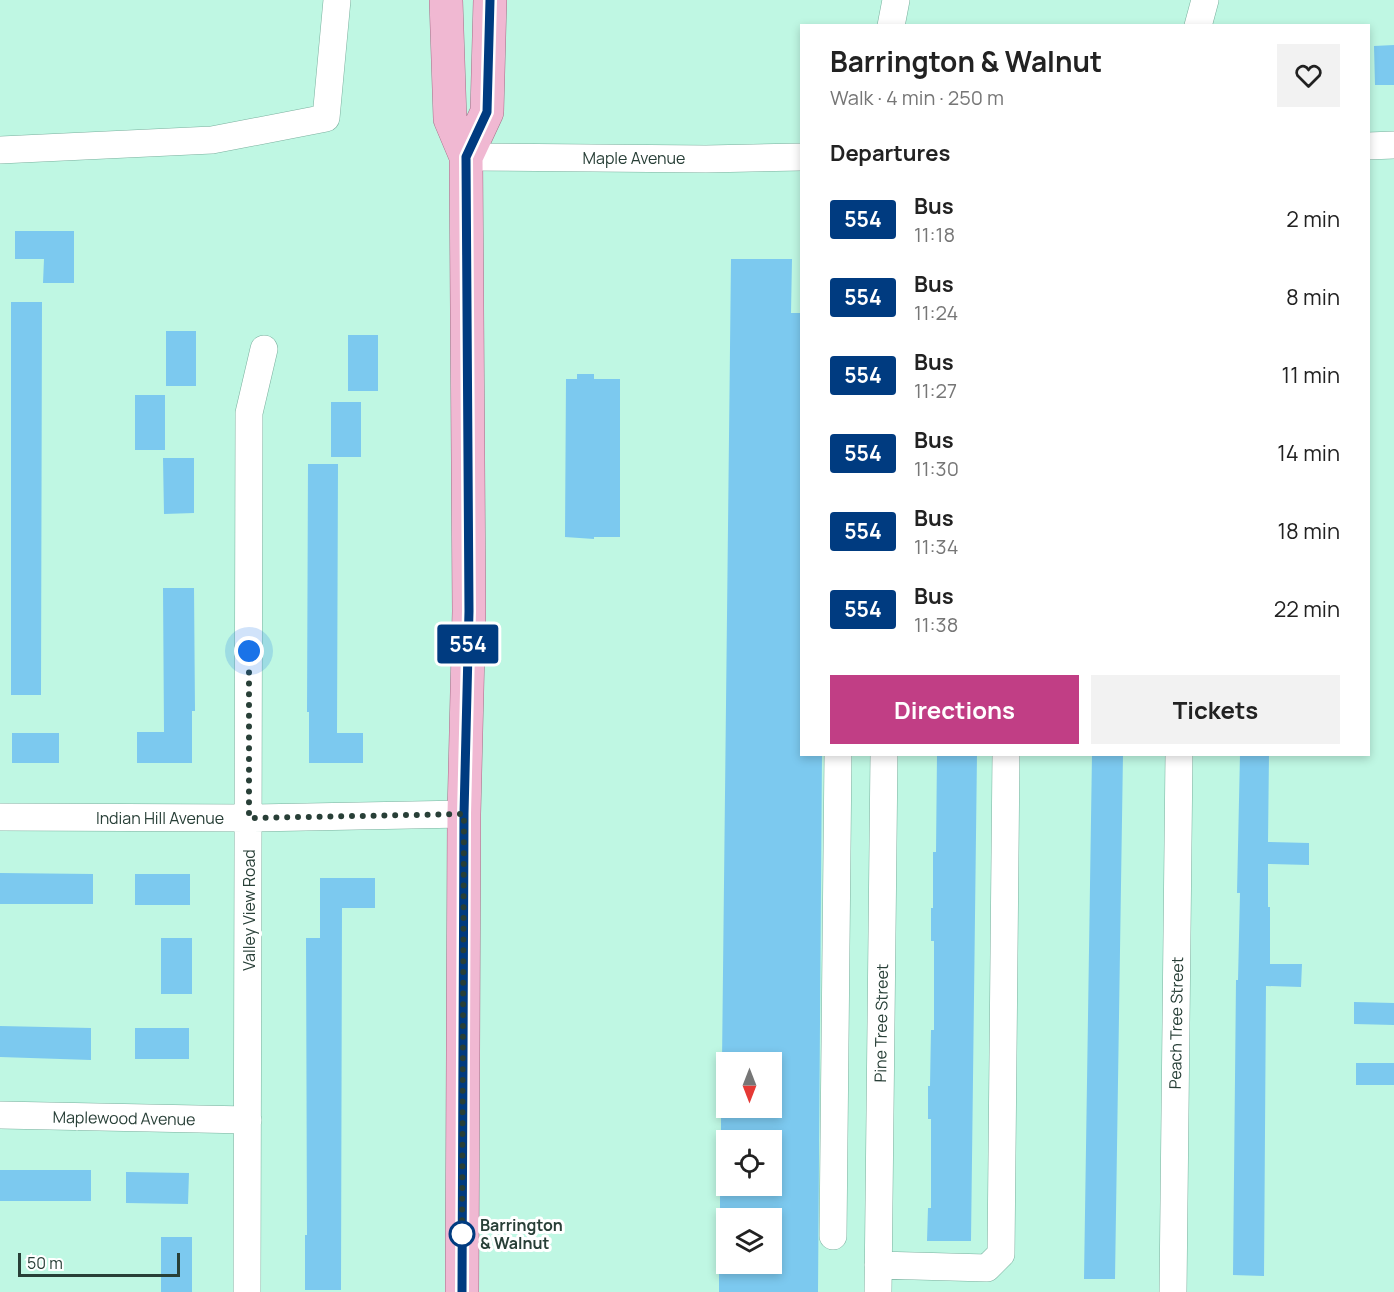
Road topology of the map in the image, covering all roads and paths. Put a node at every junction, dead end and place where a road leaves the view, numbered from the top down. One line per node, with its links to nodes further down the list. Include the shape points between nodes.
1 (337, 0): 10 (street, via 326,118 212,140)
2 (446, 0): 11 (main road, via 450,119)
3 (490, 0): 11 (main road, via 487,112)
4 (896, 0): 6 (street)
5 (1205, 0): 7 (street)
6 (891, 24)
7 (1199, 24)
8 (1394, 145): 9 (street)
9 (1370, 146)
10 (0, 150)
11 (466, 157): 12 (street, Maple Avenue); 18 (main road, via 469,611)
12 (800, 157)
13 (264, 349): 20 (street, Valley View Road, via 249,413)
14 (838, 756): 21 (street)
15 (885, 756): 22 (street, Pine Tree Street)
16 (1006, 756): 30 (street, via 1001,1254 987,1268)
17 (1179, 756): 34 (street, Peach Tree Street)
18 (464, 814): 20 (street, Indian Hill Avenue); 32 (main road)
19 (0, 817): 20 (street, Indian Hill Avenue)
20 (249, 818): 26 (street, Valley View Road)
21 (837, 922): 22 (street); 23 (street)
22 (882, 924): 24 (street, Pine Tree Street)
23 (836, 1014): 24 (street); 27 (street)
24 (881, 1016): 28 (street, Pine Tree Street)
25 (0, 1115): 26 (street, Maplewood Avenue)
26 (248, 1120): 31 (street, Valley View Road)
27 (834, 1157): 28 (street); 29 (street)
28 (879, 1159): 30 (street, Pine Tree Street)
29 (833, 1236)
30 (878, 1265): 33 (street, Pine Tree Street)
31 (247, 1292)
32 (462, 1292)
33 (878, 1292)
34 (1173, 1292)

